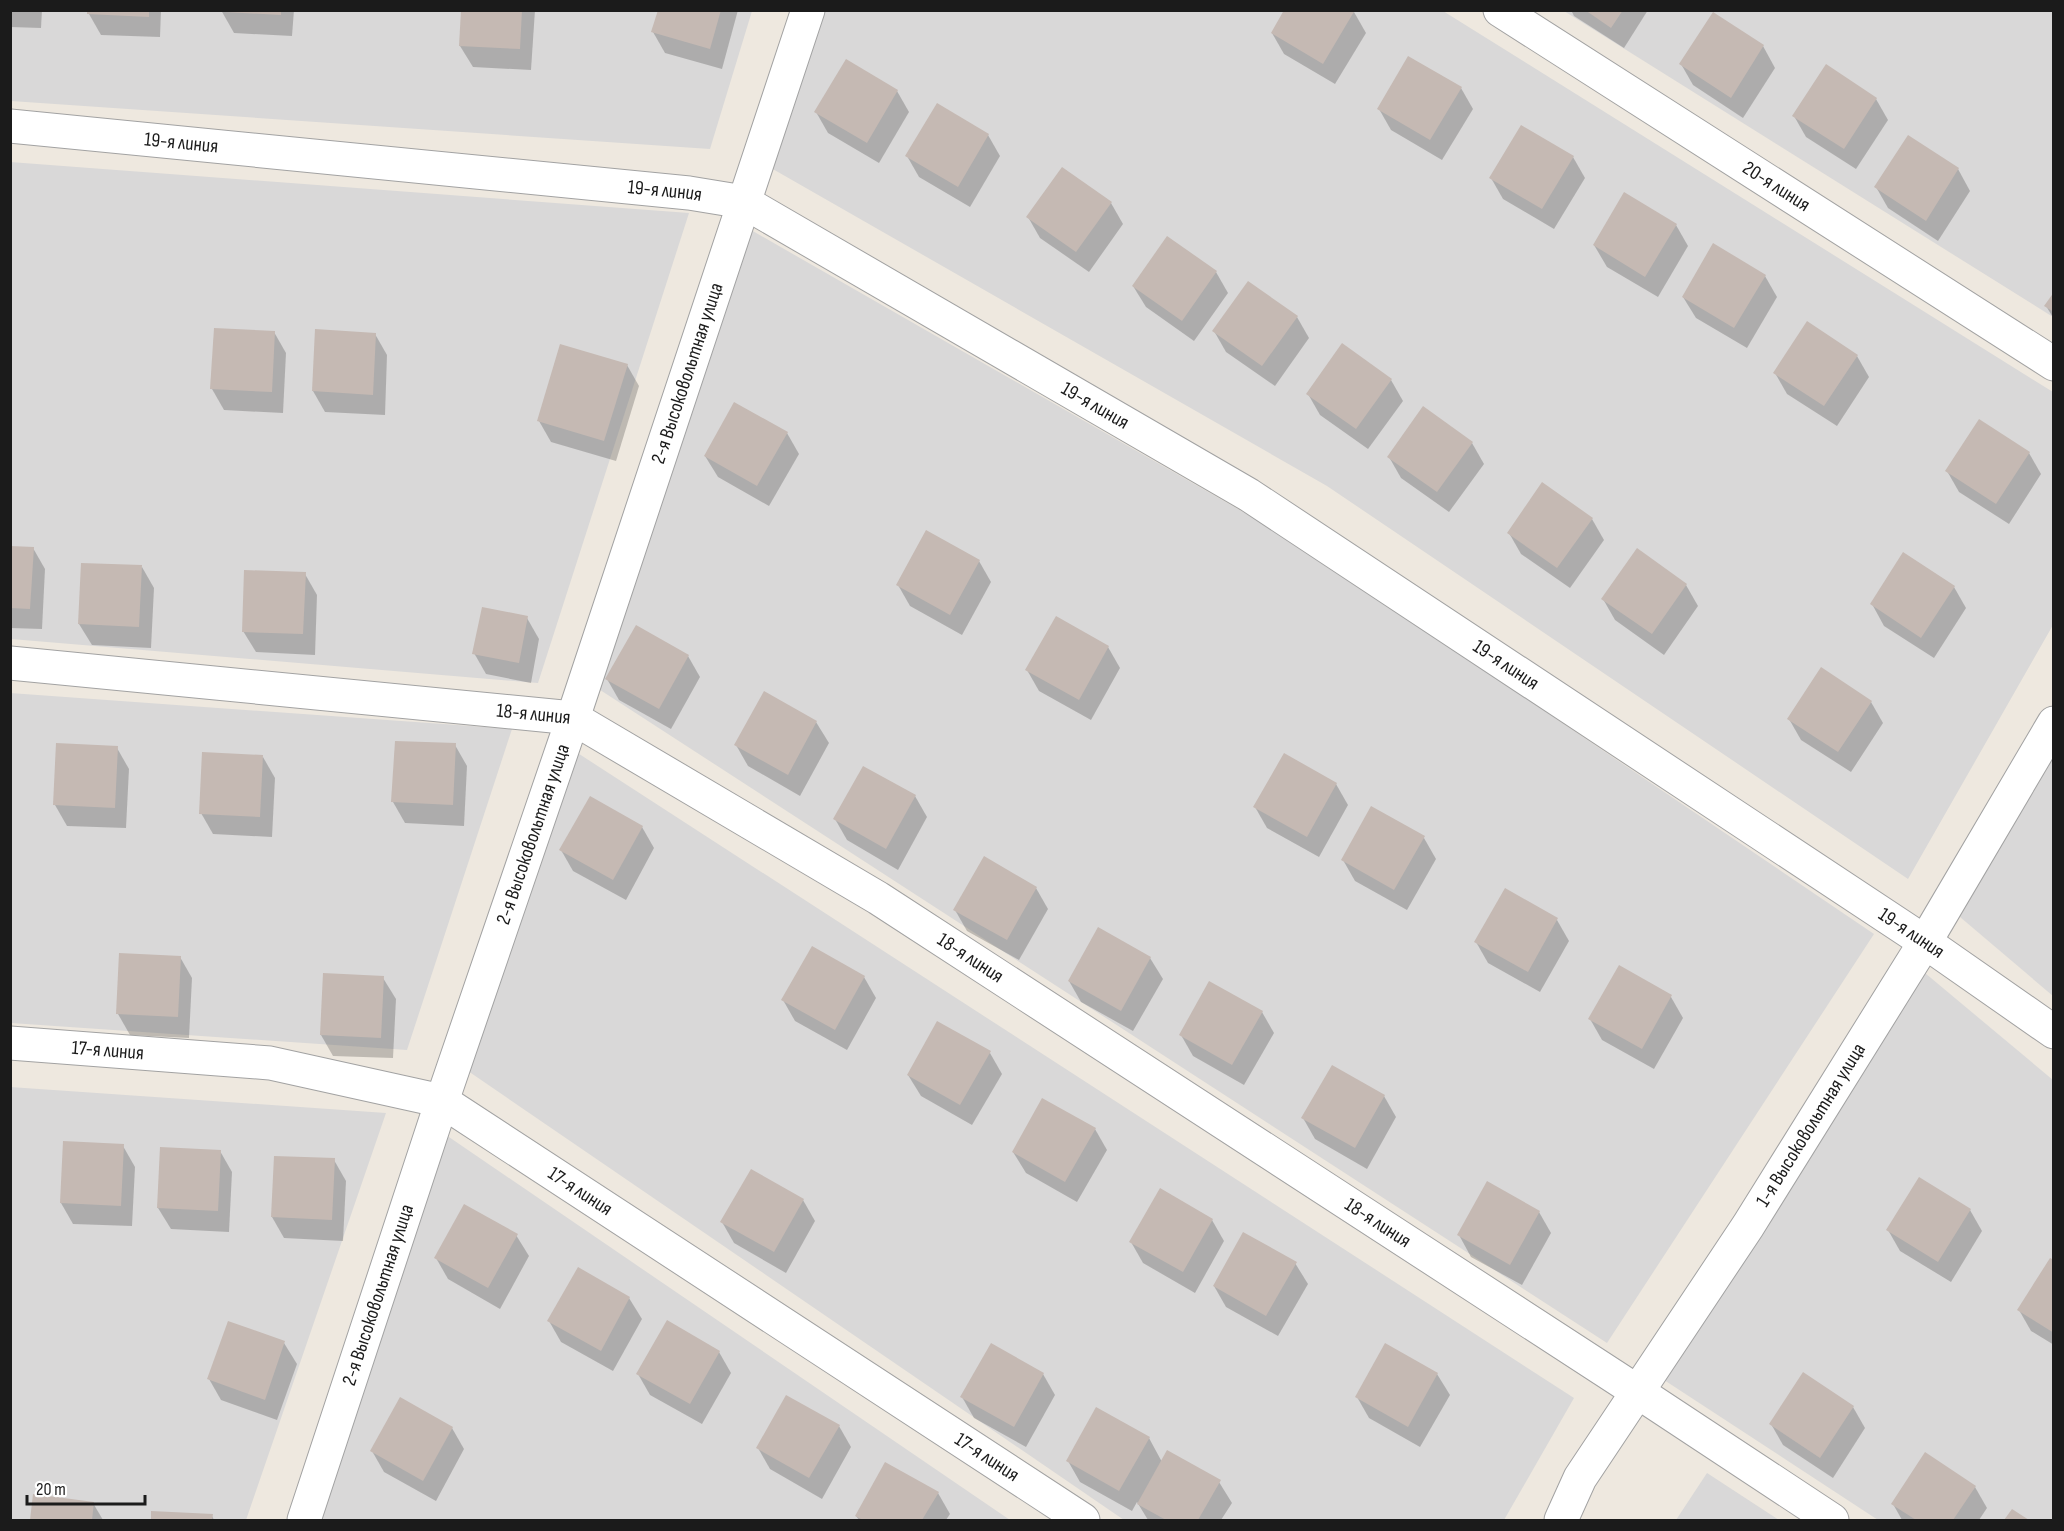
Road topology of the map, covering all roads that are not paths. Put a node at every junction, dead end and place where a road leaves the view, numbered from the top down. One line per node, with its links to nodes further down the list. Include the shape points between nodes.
1 (808, 10): 4 (street, 2-я Высоковольтная улица)
2 (1500, 10): 5 (street, 20-я линия)
3 (10, 126): 4 (street, 19-я линия)
4 (744, 202): 7 (street, 2-я Высоковольтная улица); 9 (street, 19-я линия, via 1249,495)
5 (2054, 364)
6 (10, 663): 7 (street, 18-я линия)
7 (573, 718): 12 (street, 2-я Высоковольтная улица); 13 (street, 18-я линия, via 878,898)
8 (2054, 723): 9 (street, 1-я Высоковольтная улица)
9 (1925, 942): 10 (street, 19-я линия); 13 (street, 1-я Высоковольтная улица, via 1748,1226)
10 (2054, 1032)
11 (10, 1043): 12 (street, 17-я линия, via 270,1063)
12 (442, 1101): 14 (street, 2-я Высоковольтная улица); 15 (street, 17-я линия)
13 (1638, 1392): 16 (street, 1-я Высоковольтная улица, via 1580,1478); 17 (street, 18-я линия)
14 (304, 1521)
15 (1083, 1521)
16 (1561, 1521)
17 (1832, 1521)

